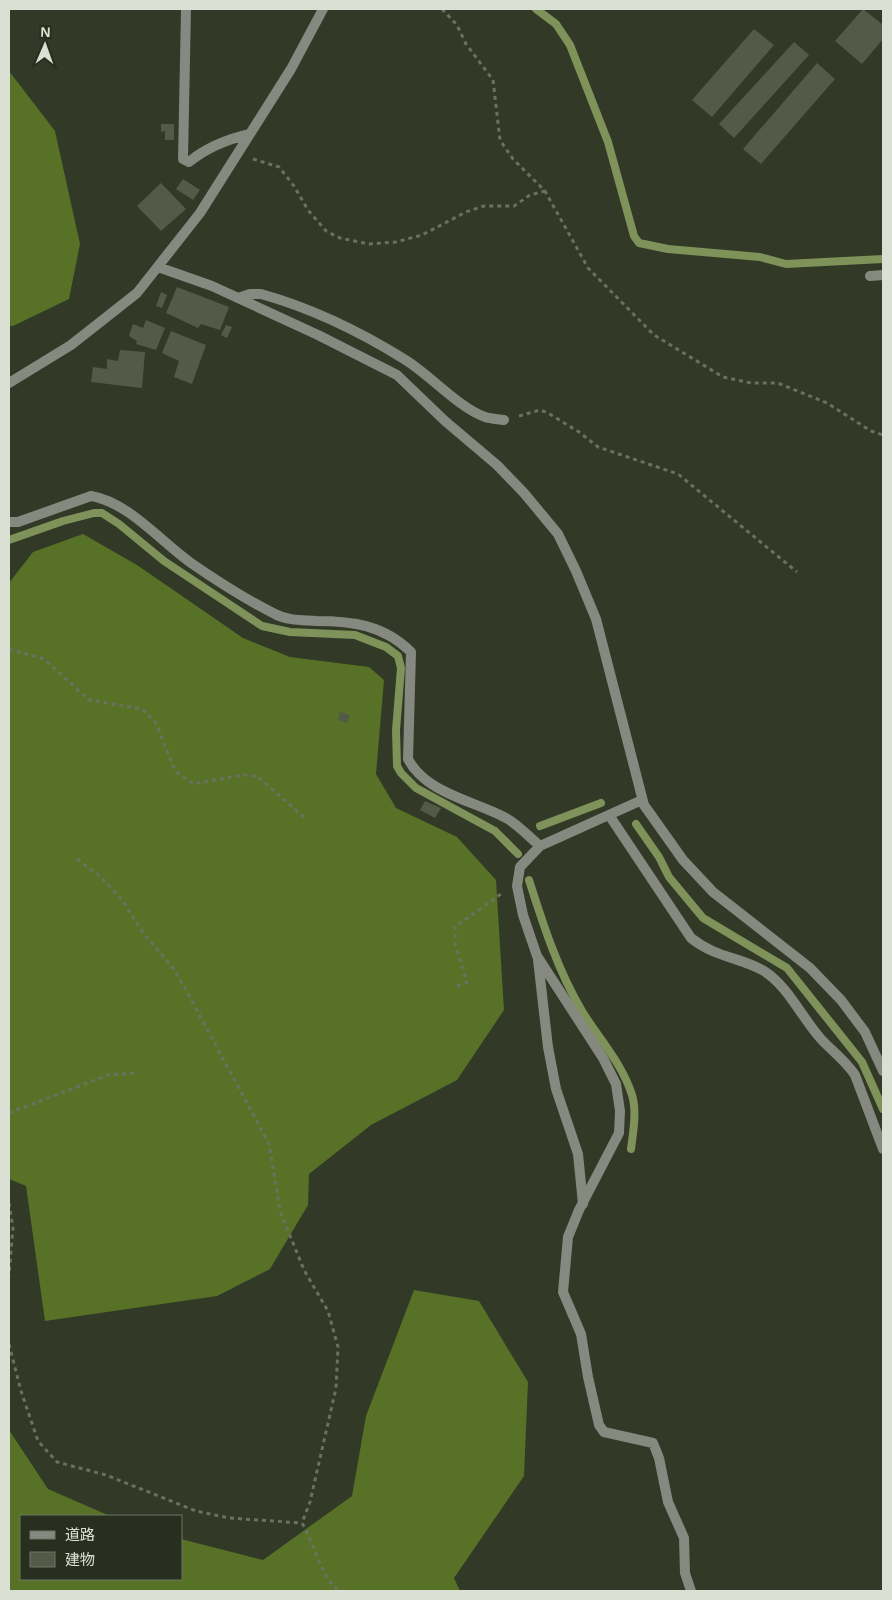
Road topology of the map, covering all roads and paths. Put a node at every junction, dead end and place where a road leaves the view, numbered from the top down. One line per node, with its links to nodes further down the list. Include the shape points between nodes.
1 (186, 9): 4 (street, via 183,159 189,162 228,139)
2 (324, 9): 4 (street)
3 (442, 9): 6 (path, via 457,25 466,44 493,80 500,140 513,159)
4 (250, 134): 5 (street)
5 (235, 158): 6 (path, via 261,160 278,167 326,231 340,238 369,244 396,242 422,235 466,212 484,206 514,206 530,195); 7 (street, via 200,213)
6 (545, 191): 13 (path, via 588,268 654,335 723,377 751,383 778,383 827,403)
7 (158, 267): 10 (street); 11 (street, via 137,293 71,345)
8 (883, 275): 9 (street)
9 (870, 276)
10 (238, 298): 12 (street, via 261,294 325,317 406,360 472,410 486,417); 17 (street, via 397,375 497,465 558,534 596,619)
11 (9, 383)
12 (504, 420): 15 (path, via 540,410 598,447 678,474)
13 (883, 435)
14 (9, 522): 20 (street, via 18,522 91,496 101,498 117,504 191,563 277,616 296,620 348,621 391,635 411,652 408,759 413,769 428,783 506,818)
15 (797, 572)
16 (9, 649): 19 (path, via 44,659 89,700 142,709 156,723 175,771 193,784 242,775 256,776)
17 (642, 800): 18 (street); 25 (street, via 683,860 713,892 810,968 841,1000 865,1032)
18 (609, 815): 20 (street); 28 (street, via 691,938 702,947 764,971 778,983 821,1039 850,1067)
19 (304, 817)
20 (540, 846): 22 (street, via 520,867)
21 (76, 859): 33 (path, via 101,877 122,900 186,990 269,1144 280,1211 304,1270 328,1311 338,1347 336,1388 310,1502)
22 (517, 886): 23 (street); 24 (path, via 509,887 455,927 455,944 467,982)
23 (537, 956): 30 (street, via 556,1089 578,1154); 30 (street, via 603,1058 616,1084 619,1133)
24 (457, 986)
25 (883, 1071)
26 (137, 1073): 27 (path, via 108,1075)
27 (9, 1113)
28 (883, 1149)
29 (9, 1204): 31 (path, via 13,1228)
30 (583, 1204): 35 (street, via 568,1237 563,1292 581,1334 599,1425 604,1432 652,1444 659,1458 668,1502 684,1538 685,1573)
31 (9, 1276)
32 (9, 1344): 33 (path, via 38,1441 57,1462 106,1475 196,1511 228,1518)
33 (302, 1523): 34 (path, via 312,1541 321,1570)
34 (338, 1591)
35 (691, 1591)

